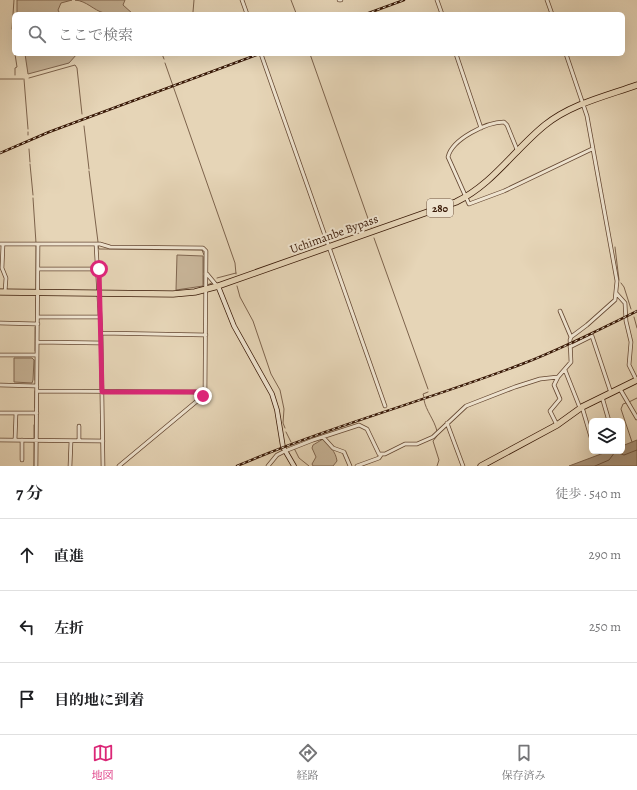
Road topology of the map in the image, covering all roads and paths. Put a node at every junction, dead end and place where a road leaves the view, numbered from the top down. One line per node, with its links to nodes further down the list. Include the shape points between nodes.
1 (242, 0): 4 (street)
2 (437, 0): 5 (street)
3 (547, 0): 6 (street)
4 (246, 12)
5 (441, 12)
6 (551, 12)
7 (262, 56): 19 (street)
8 (457, 56): 12 (street)
9 (567, 56): 11 (street)
10 (637, 85): 11 (highway, Uchimanbe Bypass / 280)
11 (583, 104): 13 (street); 14 (highway, Uchimanbe Bypass / 280, via 559,115)
12 (481, 128): 14 (street, via 506,123); 15 (street, via 461,140 448,154)
13 (592, 149): 15 (street, via 478,202 469,204); 28 (street, via 607,218 617,281)
14 (518, 152): 15 (highway, Uchimanbe Bypass / 280, via 487,183)
15 (466, 198): 19 (highway, Uchimanbe Bypass / 280)
16 (1, 244): 18 (street); 25 (street, via 2,268 6,278)
17 (96, 244): 18 (street); 21 (street); 22 (street, via 110,247 203,248 206,251)
18 (38, 245): 20 (street)
19 (329, 247): 23 (highway, Uchimanbe Bypass / 280); 53 (street)
20 (38, 269): 21 (street); 26 (street)
21 (99, 269): 27 (street)
22 (207, 274): 23 (street); 24 (street)
23 (218, 286): 24 (highway, Uchimanbe Bypass / 280); 72 (street, via 234,326 275,402)
24 (206, 290): 27 (highway, Uchimanbe Bypass / 280, via 173,294); 35 (street)
25 (3, 292): 26 (highway, Uchimanbe Bypass / 280)
26 (38, 293): 27 (highway, Uchimanbe Bypass / 280); 30 (street)
27 (99, 293): 31 (street)
28 (616, 293): 36 (street, via 614,300); 44 (street, via 625,303 631,342 629,365)
29 (560, 311): 36 (street)
30 (38, 317): 31 (street); 33 (street)
31 (100, 317): 34 (street)
32 (0, 323): 33 (street)
33 (38, 324): 37 (street)
34 (101, 334): 35 (street); 38 (street)
35 (206, 335): 50 (street)
36 (571, 337): 39 (street)
37 (37, 342): 38 (street); 41 (street)
38 (101, 343): 49 (street)
39 (570, 347): 42 (street, via 572,359); 51 (street, via 592,336)
40 (0, 355): 41 (street)
41 (37, 355): 46 (street)
42 (565, 370): 43 (street); 54 (street)
43 (558, 377): 60 (street, via 540,379 466,406); 61 (street, via 554,385 560,399 550,411)
44 (637, 380): 47 (highway)
45 (0, 385): 46 (street)
46 (37, 386): 48 (street)
47 (620, 389): 51 (highway); 59 (street)
48 (37, 391): 49 (street); 57 (street)
49 (102, 392): 50 (street); 71 (street)
50 (205, 392): 75 (street)
51 (611, 393): 52 (highway)
52 (602, 397): 54 (highway); 58 (street)
53 (385, 406)
54 (581, 407): 61 (highway); 63 (street)
55 (0, 413): 56 (street)
56 (16, 413): 57 (street); 66 (street)
57 (37, 413): 68 (street)
58 (608, 418)
59 (637, 418)
60 (447, 424): 73 (street, via 433,437 417,444 405,444); 83 (street)
61 (557, 425): 84 (highway)
62 (79, 426): 70 (street)
63 (589, 431)
64 (323, 437): 72 (street); 73 (street, via 359,425 363,426 368,429); 81 (street, via 333,448 344,452)
65 (0, 440): 66 (street)
66 (15, 440): 67 (street)
67 (22, 440): 68 (street); 74 (street)
68 (36, 440): 69 (street); 76 (street)
69 (71, 441): 70 (street); 77 (street)
70 (79, 441): 71 (street)
71 (102, 441): 78 (street)
72 (285, 451): 79 (street, via 277,455); 80 (street)
73 (380, 455): 82 (street, via 379,458)
74 (22, 460)
75 (121, 465)
76 (36, 466)
77 (70, 466)
78 (103, 466)
79 (268, 466)
80 (294, 466)
81 (350, 466)
82 (358, 466)
83 (463, 466)
84 (481, 466)

